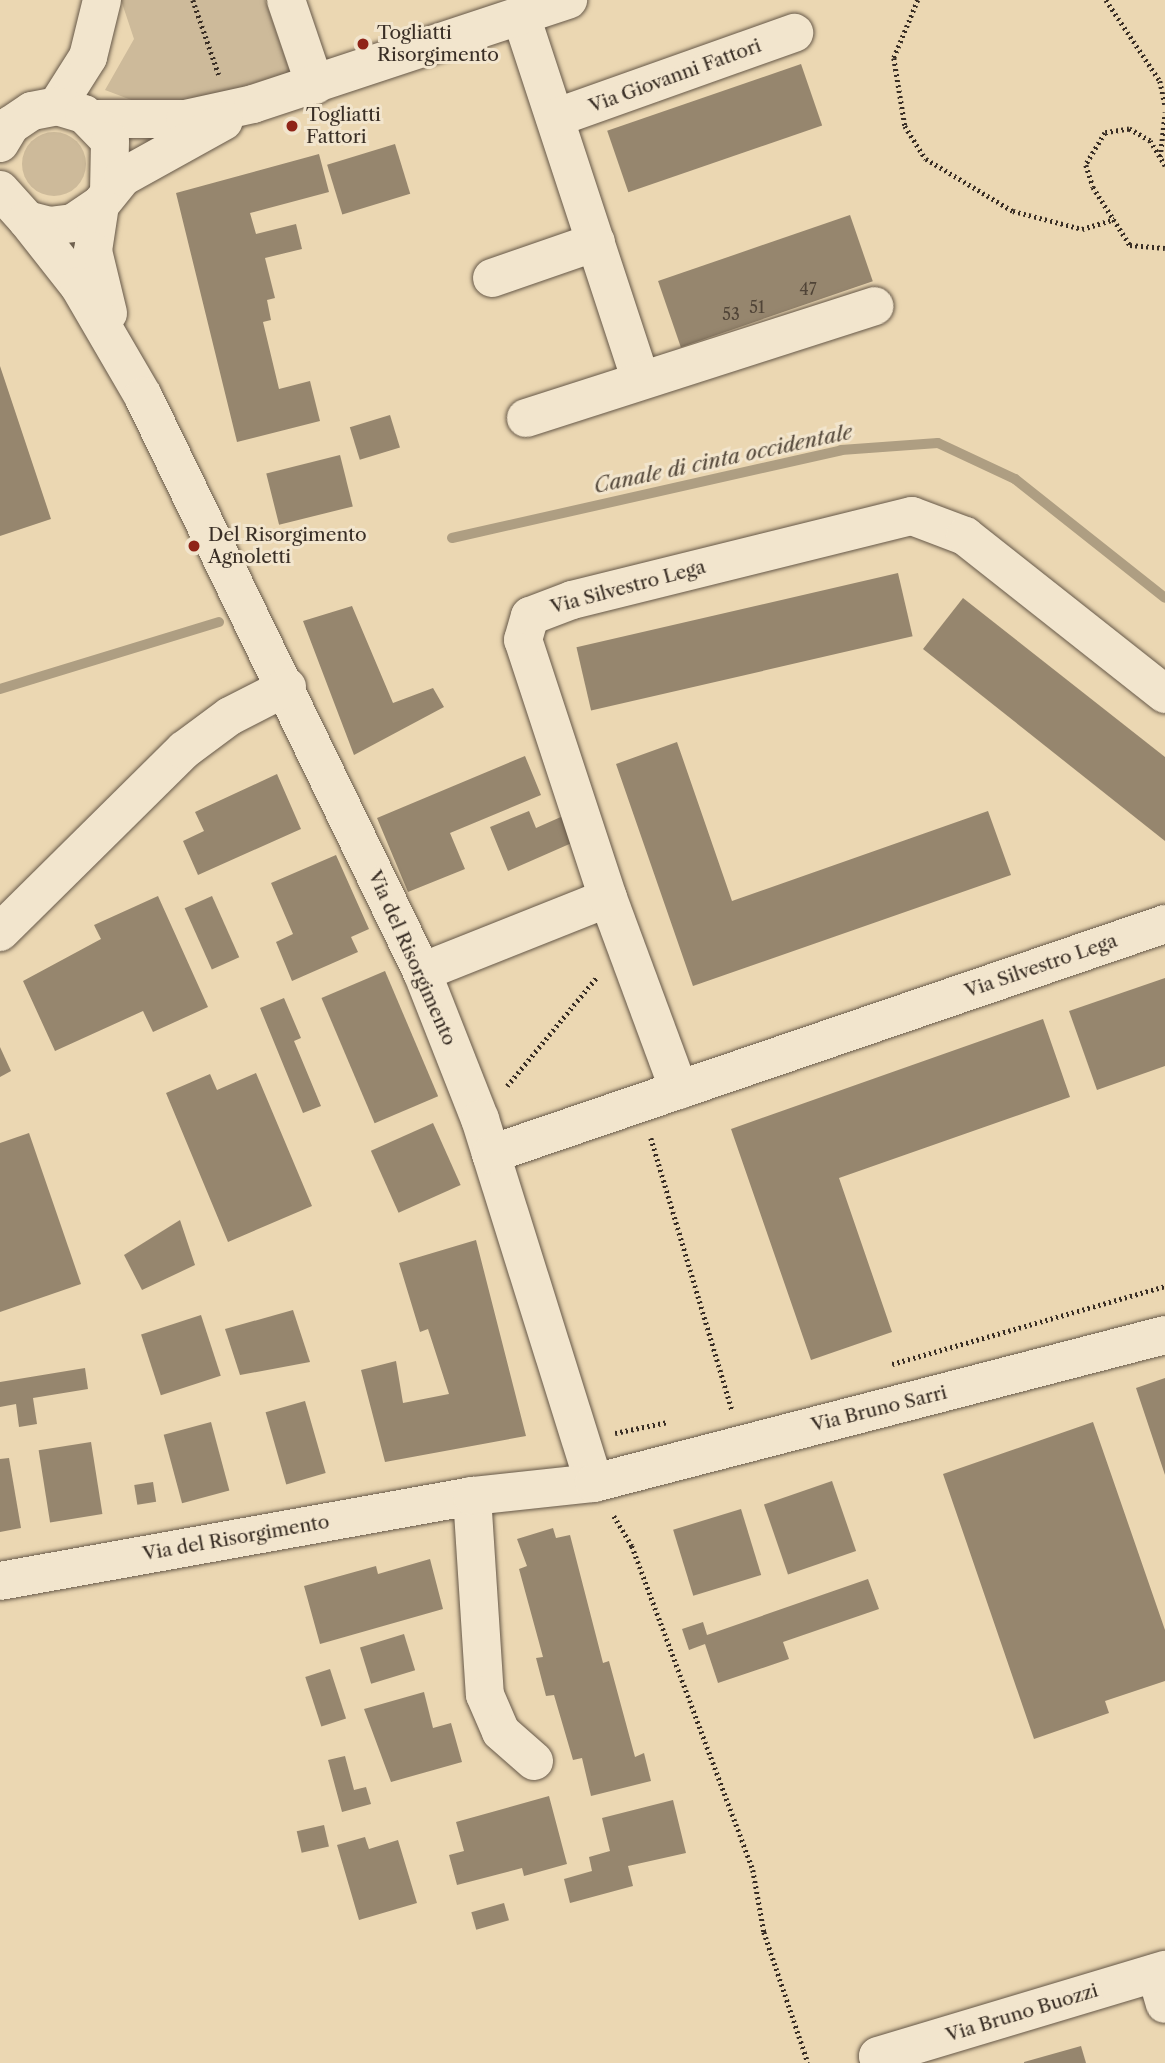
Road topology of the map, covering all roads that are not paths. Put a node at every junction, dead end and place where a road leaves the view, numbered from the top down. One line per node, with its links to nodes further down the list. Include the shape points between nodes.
1 (102, 0): 8 (street, via 88,57)
2 (286, 0): 6 (street)
3 (568, 0): 4 (street)
4 (521, 16): 6 (street); 9 (street)
5 (794, 33): 9 (street, Via Giovanni Fattori)
6 (315, 85): 7 (street)
7 (238, 96): 10 (street, via 185,119); 12 (street)
8 (57, 106): 10 (street); 11 (street, via 21,116)
9 (555, 118): 14 (street)
10 (94, 119): 12 (street, Via del Risorgimento, via 110,141)
11 (0, 143)
12 (104, 199): 13 (street, via 73,223 49,226); 17 (street, Via del Risorgimento, via 93,251)
13 (11, 209): 17 (street, Via del Risorgimento, via 60,257)
14 (596, 242): 15 (street); 18 (street)
15 (492, 278)
16 (874, 306): 18 (street)
17 (116, 347): 20 (street, Via del Risorgimento, via 266,656)
18 (641, 380): 19 (street)
19 (526, 418)
20 (287, 687): 24 (street, via 230,716 184,750); 25 (street, Via del Risorgimento)
21 (1165, 694): 22 (street, Via Silvestro Lega, via 965,536 912,516 572,600 530,616 523,640)
22 (608, 898): 25 (street); 26 (street, Via Silvestro Lega)
23 (1165, 924): 26 (street, Via Silvestro Lega)
24 (0, 932)
25 (422, 972): 27 (street, Via del Risorgimento)
26 (679, 1090): 27 (street, Via Silvestro Lega, via 641,1103)
27 (486, 1137): 29 (street, Via del Risorgimento)
28 (1165, 1335): 29 (street, Via Bruno Sarri)
29 (594, 1483): 30 (street, Via del Risorgimento)
30 (472, 1496): 31 (street, Via del Risorgimento); 32 (street, via 485,1695 501,1732)
31 (0, 1581)
32 (534, 1761)
33 (1162, 1982): 34 (street, Via Bruno Buozzi)
34 (879, 2060)

